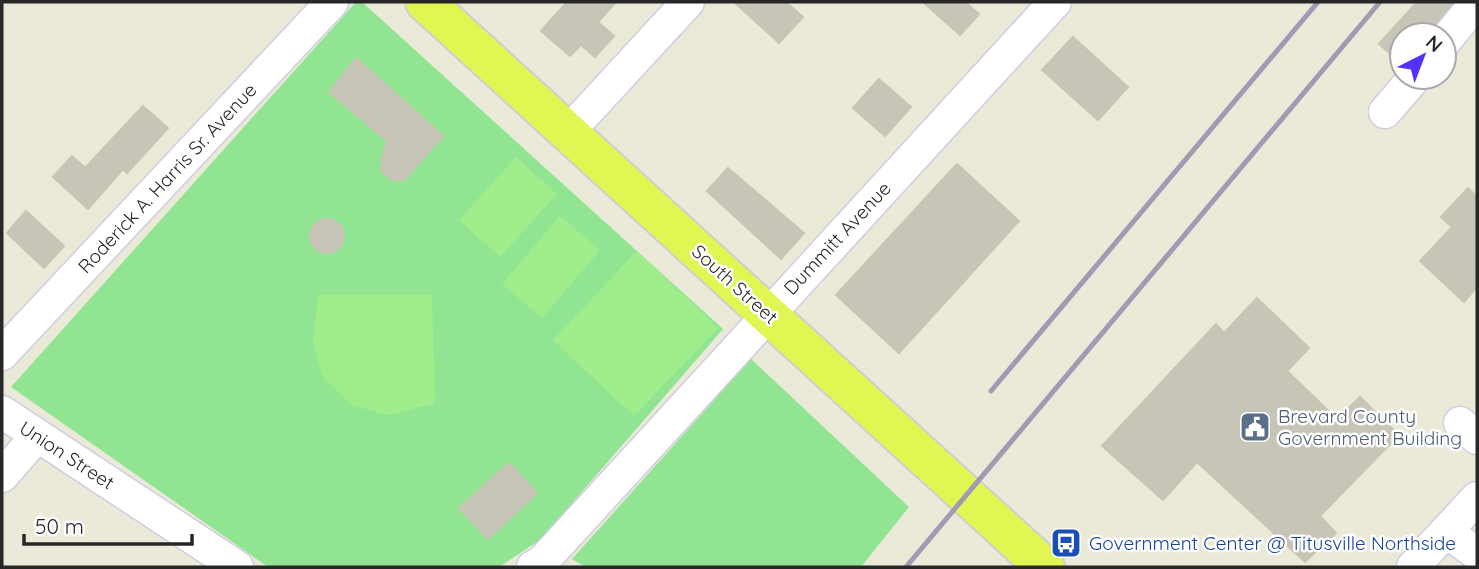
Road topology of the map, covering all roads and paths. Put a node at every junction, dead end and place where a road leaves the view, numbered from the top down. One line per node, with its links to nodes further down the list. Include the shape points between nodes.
1 (331, 2): 11 (street, Roderick A. Harris Sr. Avenue)
2 (425, 2): 9 (main road, South Street)
3 (688, 2): 9 (street)
4 (1055, 2): 10 (street, Dummitt Avenue)
5 (1477, 2): 6 (street)
6 (1458, 25)
7 (1403, 91): 8 (street)
8 (1385, 112)
9 (569, 131): 10 (main road, South Street)
10 (767, 313): 19 (street, Dummitt Avenue); 20 (main road, South Street)
11 (2, 354)
12 (2, 412): 13 (street, Union Street)
13 (37, 436): 14 (street); 18 (street, Union Street)
14 (2, 476)
15 (1477, 498): 16 (street)
16 (1446, 531): 17 (street); 21 (street)
17 (1477, 554)
18 (237, 567)
19 (533, 567)
20 (1045, 567)
21 (1413, 567)

